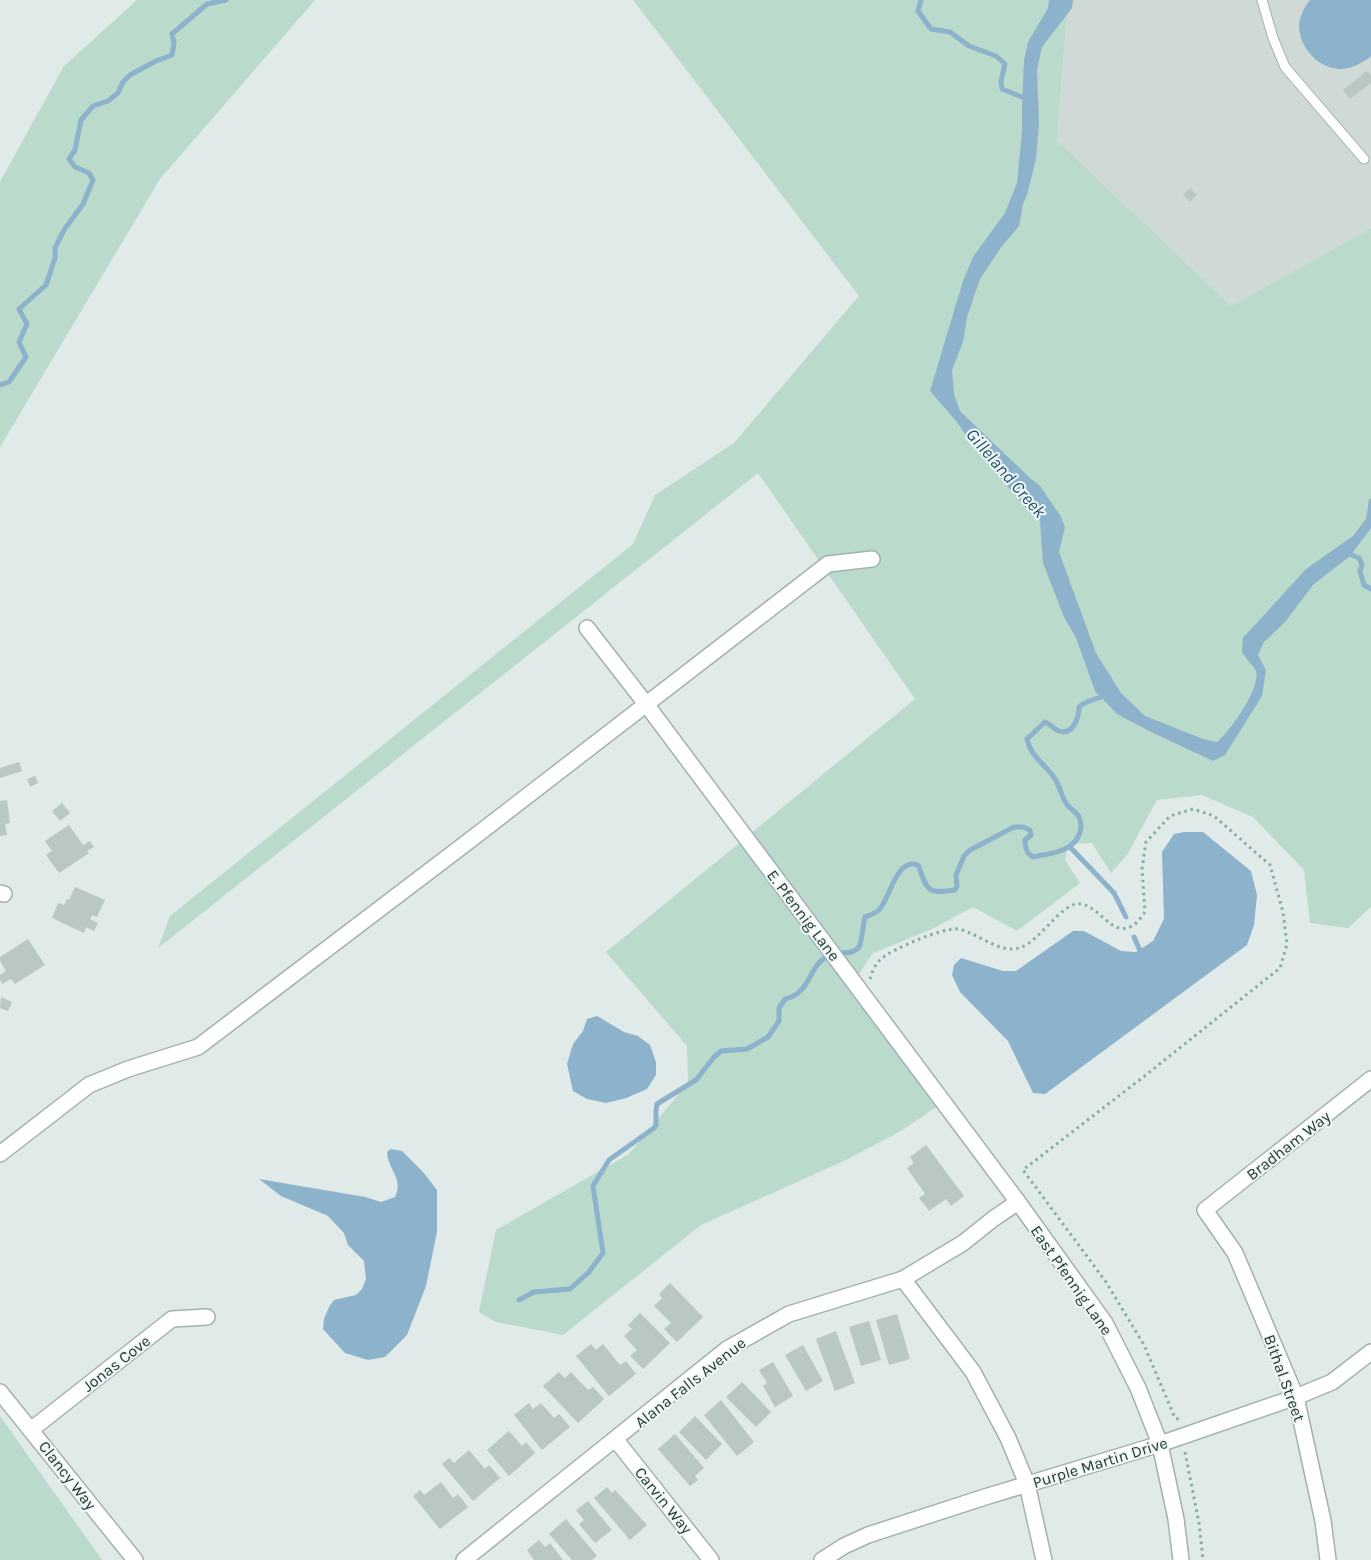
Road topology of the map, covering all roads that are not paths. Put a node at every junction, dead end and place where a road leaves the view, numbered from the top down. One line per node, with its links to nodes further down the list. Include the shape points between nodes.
1 (1262, 0): 2 (lane, via 1285,67)
2 (1364, 159)
3 (872, 558): 5 (street, via 828,564)
4 (587, 628): 5 (street, E. Pfennig Lane)
5 (646, 704): 7 (street, via 198,1047 128,1069 89,1086); 8 (street, E. Pfennig Lane)
6 (1371, 1080): 9 (street, Bradham Way)
7 (0, 1154)
8 (1018, 1202): 10 (street, Alana Falls Avenue, via 963,1242); 17 (street, East Pfennig Lane, via 1105,1323 1138,1388)
9 (1205, 1210): 14 (street, Bithal Street, via 1235,1253)
10 (903, 1279): 16 (street, Alana Falls Avenue, via 789,1314 727,1349); 18 (street, via 973,1372 1008,1438)
11 (207, 1317): 15 (street, Jonas Cove, via 172,1319)
12 (1371, 1352): 14 (street, Purple Martin Drive, via 1332,1382)
13 (0, 1392): 15 (street, Clancy Way)
14 (1296, 1397): 17 (street, Purple Martin Drive); 25 (street, Bithal Street, via 1323,1520)
15 (32, 1429): 19 (street, Clancy Way)
16 (616, 1440): 20 (street, Alana Falls Avenue); 21 (street, Carvin Way)
17 (1160, 1444): 18 (street, Purple Martin Drive); 24 (street, East Pfennig Lane)
18 (1027, 1484): 22 (street, Purple Martin Drive, via 868,1535); 23 (street)
19 (135, 1560)
20 (464, 1560)
21 (712, 1560)
22 (822, 1560)
23 (1044, 1560)
24 (1181, 1560)
25 (1328, 1560)

